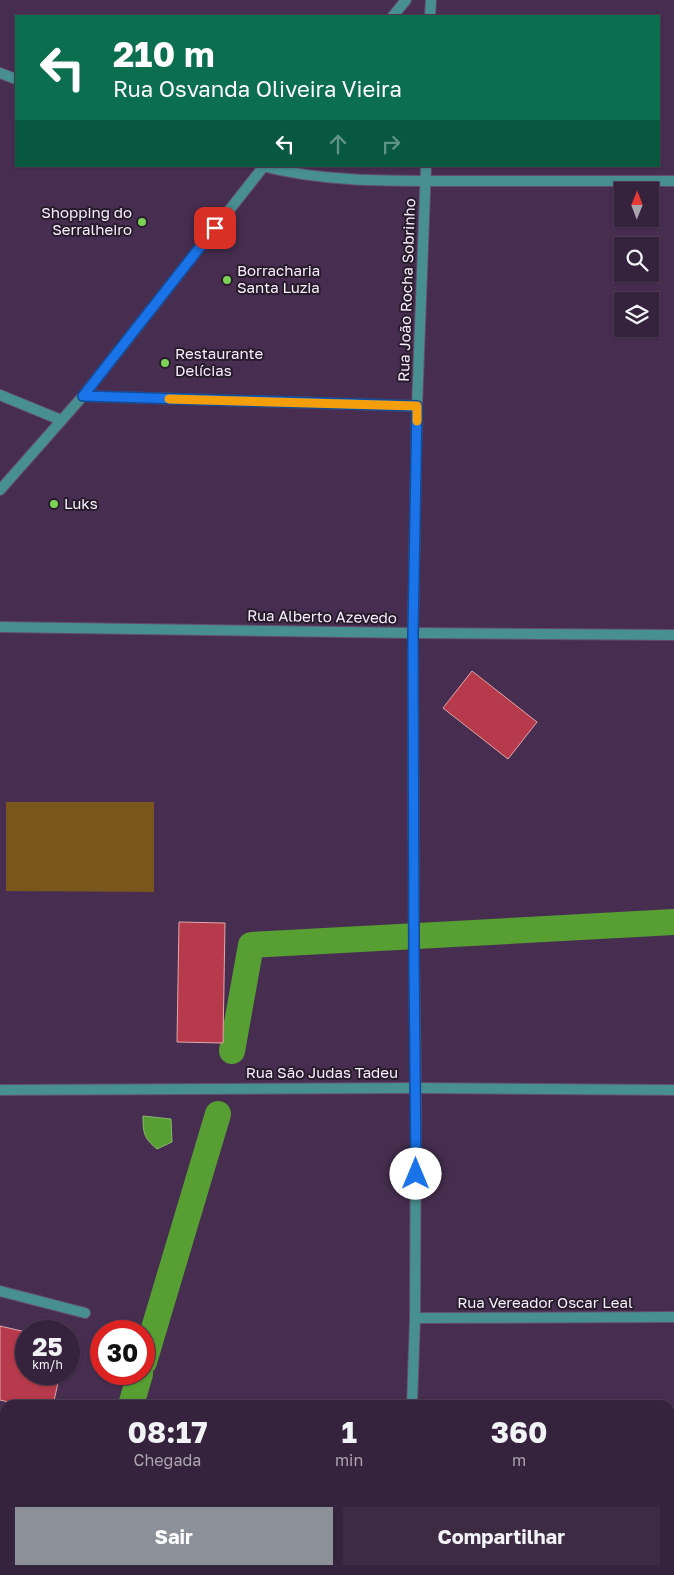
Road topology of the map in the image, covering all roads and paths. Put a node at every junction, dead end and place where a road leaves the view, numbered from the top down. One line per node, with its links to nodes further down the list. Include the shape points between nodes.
1 (406, 0): 3 (street)
2 (430, 0): 4 (street)
3 (394, 15)
4 (430, 15)
5 (0, 73): 6 (street)
6 (15, 79)
7 (262, 167): 13 (street)
8 (267, 167): 10 (street, via 330,178)
9 (426, 167): 10 (street, Rua João Rocha Sobrinho)
10 (426, 181): 11 (street); 14 (street, Rua João Rocha Sobrinho)
11 (674, 181)
12 (0, 395): 15 (street)
13 (83, 396): 14 (street); 15 (street)
14 (417, 406): 18 (street, Rua João Rocha Sobrinho)
15 (62, 420): 16 (street)
16 (0, 490)
17 (0, 627): 18 (street, Rua Alberto Azevedo)
18 (413, 633): 19 (street, Rua Alberto Azevedo); 20 (street, Rua João Rocha Sobrinho)
19 (674, 635)
20 (416, 1088): 21 (street, Rua São Judas Tadeu); 22 (street, Rua São Judas Tadeu); 26 (street, Rua João Rocha Sobrinho)
21 (0, 1090)
22 (674, 1090)
23 (0, 1291): 24 (street)
24 (85, 1314)
25 (674, 1317): 26 (street, Rua Vereador Oscar Leal)
26 (416, 1318): 27 (street, Rua João Rocha Sobrinho)
27 (412, 1400)

